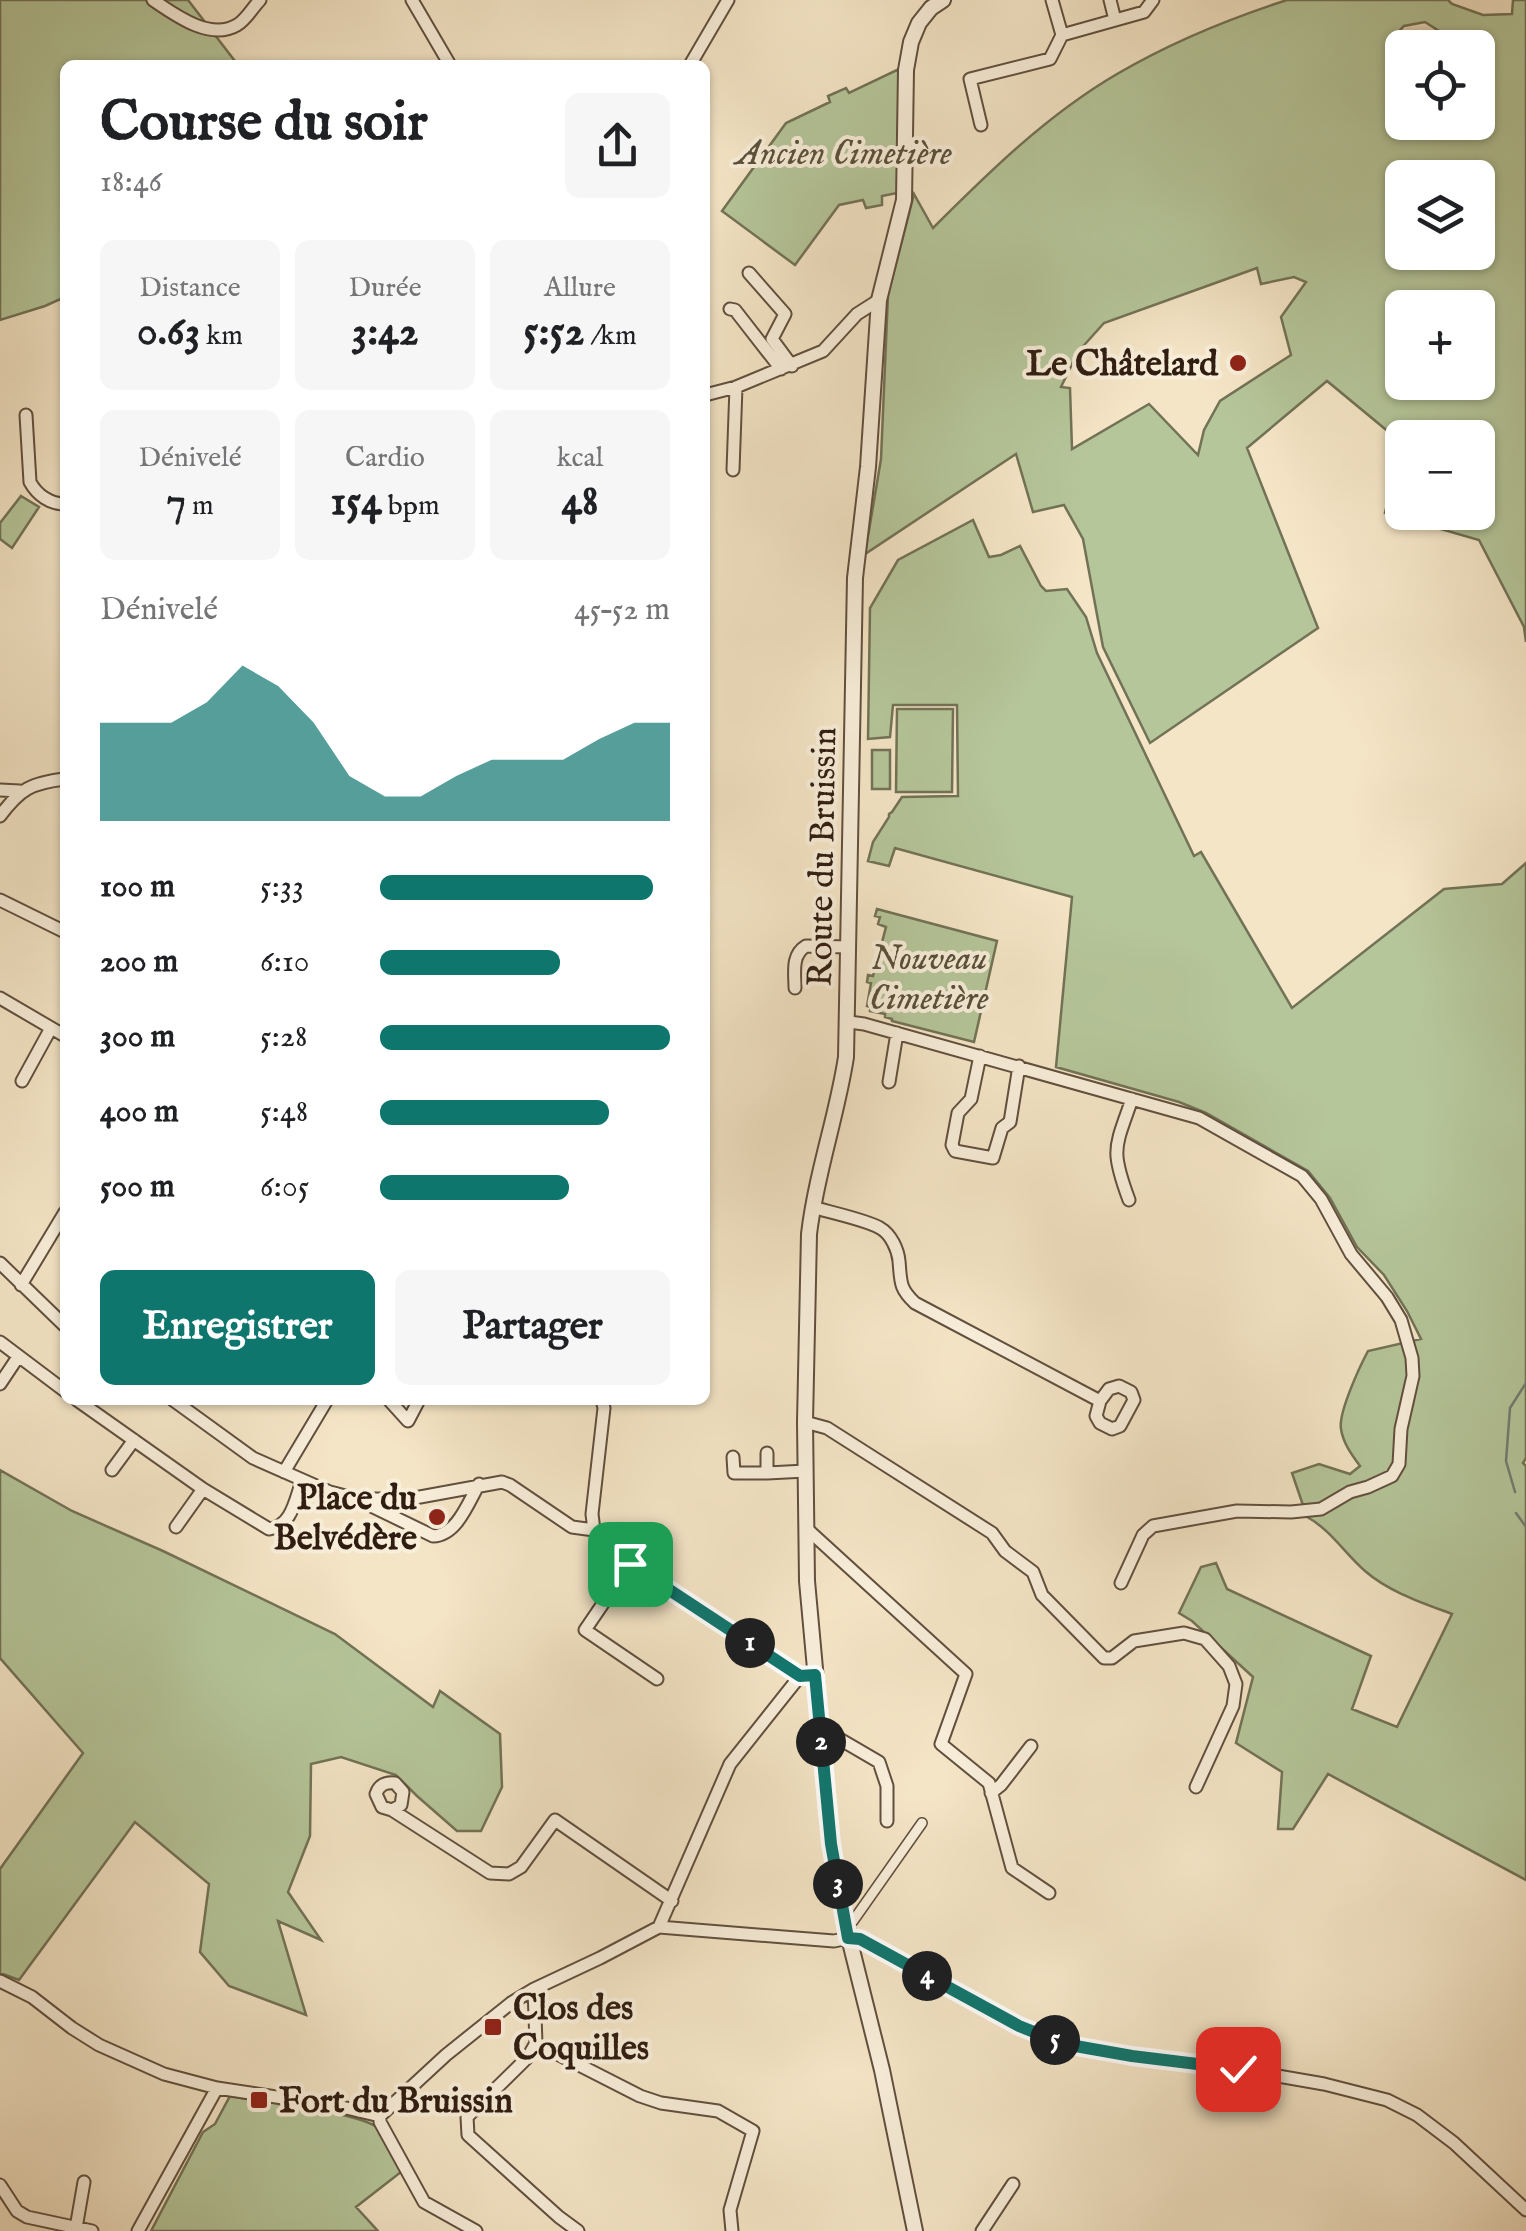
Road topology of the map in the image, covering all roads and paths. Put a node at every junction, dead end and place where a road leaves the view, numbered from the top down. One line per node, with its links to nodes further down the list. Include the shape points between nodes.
1 (153, 0): 2 (street, via 212,30 238,25)
2 (260, 0)
3 (412, 0): 11 (street)
4 (728, 0): 12 (street)
5 (942, 0): 15 (street, Route du Bruissin, via 911,42 904,200)
6 (1052, 0): 10 (street)
7 (1110, 0): 9 (street)
8 (1153, 0): 9 (street, via 1144,12)
9 (1115, 20): 10 (street)
10 (1062, 35): 13 (street, via 1050,59 970,78)
11 (447, 60)
12 (693, 60)
13 (981, 126)
14 (749, 273): 17 (street, via 785,314 772,340)
15 (879, 300): 17 (street, via 823,351); 29 (street, Route du Bruissin, via 854,578)
16 (730, 310): 17 (street)
17 (787, 368): 18 (street)
18 (736, 387): 19 (street); 21 (street)
19 (710, 393)
20 (26, 415): 22 (street, via 30,482)
21 (733, 470)
22 (60, 503)
23 (60, 780): 25 (street)
24 (0, 790): 25 (street)
25 (20, 790): 26 (street)
26 (0, 816)
27 (0, 900): 28 (street)
28 (60, 930)
29 (850, 948): 30 (street, via 800,950); 32 (street, Route du Bruissin)
30 (795, 988)
31 (0, 998): 33 (street)
32 (848, 1022): 35 (street); 42 (street, Route du Bruissin, via 841,1090)
33 (51, 1028): 34 (street); 38 (street)
34 (60, 1033)
35 (897, 1033): 36 (street); 39 (street)
36 (980, 1056): 37 (street); 37 (street, via 971,1099 958,1113 955,1152 993,1158 1010,1122)
37 (1018, 1066): 40 (street)
38 (22, 1081)
39 (889, 1082)
40 (1132, 1098): 41 (street, via 1115,1148); 76 (street, via 1199,1118 1302,1176 1401,1320 1413,1376 1392,1476 1321,1509 1237,1511 1153,1526)
41 (1128, 1200)
42 (812, 1207): 51 (street, via 880,1228 898,1255 904,1293 915,1303); 58 (street, Route du Bruissin)
43 (60, 1220): 45 (street)
44 (0, 1263): 45 (street)
45 (21, 1285): 46 (street)
46 (60, 1321)
47 (0, 1342): 48 (street)
48 (18, 1357): 49 (street); 50 (street)
49 (0, 1384)
50 (60, 1387)
51 (1100, 1401)
52 (84, 1405): 59 (street)
53 (180, 1405): 64 (street, via 253,1458)
54 (324, 1405): 64 (street)
55 (394, 1405): 56 (street, via 408,1421)
56 (416, 1405)
57 (603, 1405): 74 (street)
58 (805, 1422): 63 (street, Route du Bruissin); 81 (street, via 827,1428 992,1533 1104,1658 1134,1642 1184,1633 1205,1640 1236,1684 1233,1706)
59 (134, 1440): 62 (street); 68 (street)
60 (766, 1453): 65 (street)
61 (733, 1457): 65 (street, via 734,1473)
62 (112, 1470)
63 (806, 1471): 65 (street); 73 (street, Route du Bruissin)
64 (284, 1472): 66 (street)
65 (766, 1473)
66 (302, 1481): 68 (street, via 287,1521 269,1529); 69 (street)
67 (480, 1484): 70 (street); 71 (street, via 448,1533 434,1536); 74 (street, via 510,1485 572,1527)
68 (204, 1489): 72 (street)
69 (357, 1499): 70 (street); 71 (street)
70 (409, 1500): 71 (street)
71 (408, 1524)
72 (176, 1527)
73 (806, 1529): 77 (street, Route du Bruissin); 82 (street, via 966,1674 941,1744 989,1783)
74 (594, 1530): 75 (street)
75 (630, 1564): 77 (street); 78 (street, via 585,1630)
76 (1120, 1583)
77 (808, 1675): 79 (street, Route du Bruissin); 87 (street, via 730,1764)
78 (657, 1679)
79 (819, 1726): 84 (street, via 879,1762); 89 (street, Route du Bruissin)
80 (1030, 1746): 82 (street)
81 (1196, 1787)
82 (992, 1793): 86 (street, via 1012,1868)
83 (392, 1810): 87 (street, via 490,1873 521,1867 554,1820)
84 (887, 1821)
85 (922, 1822): 89 (street)
86 (1049, 1894)
87 (672, 1901): 88 (street)
88 (659, 1927): 89 (street, via 834,1941); 91 (street)
89 (847, 1930): 98 (street, via 1064,2044 1238,2069 1386,2100 1454,2143); 106 (street, Route du Bruissin)
90 (0, 1980): 93 (street, via 100,2045 164,2074)
91 (534, 1989): 92 (street); 94 (street, via 446,2055)
92 (536, 2043): 104 (street, via 467,2117 468,2135); 105 (street, via 640,2096 718,2111 753,2131 730,2210)
93 (217, 2088): 94 (street); 102 (street)
94 (380, 2116): 103 (street, via 424,2202)
95 (84, 2182): 100 (street)
96 (1013, 2184): 107 (street)
97 (0, 2185): 99 (street, via 17,2211)
98 (1526, 2210)
99 (40, 2226): 100 (street)
100 (76, 2228): 101 (street)
101 (92, 2231)
102 (138, 2231)
103 (476, 2231)
104 (578, 2231)
105 (732, 2231)
106 (916, 2231)
107 (982, 2231)

